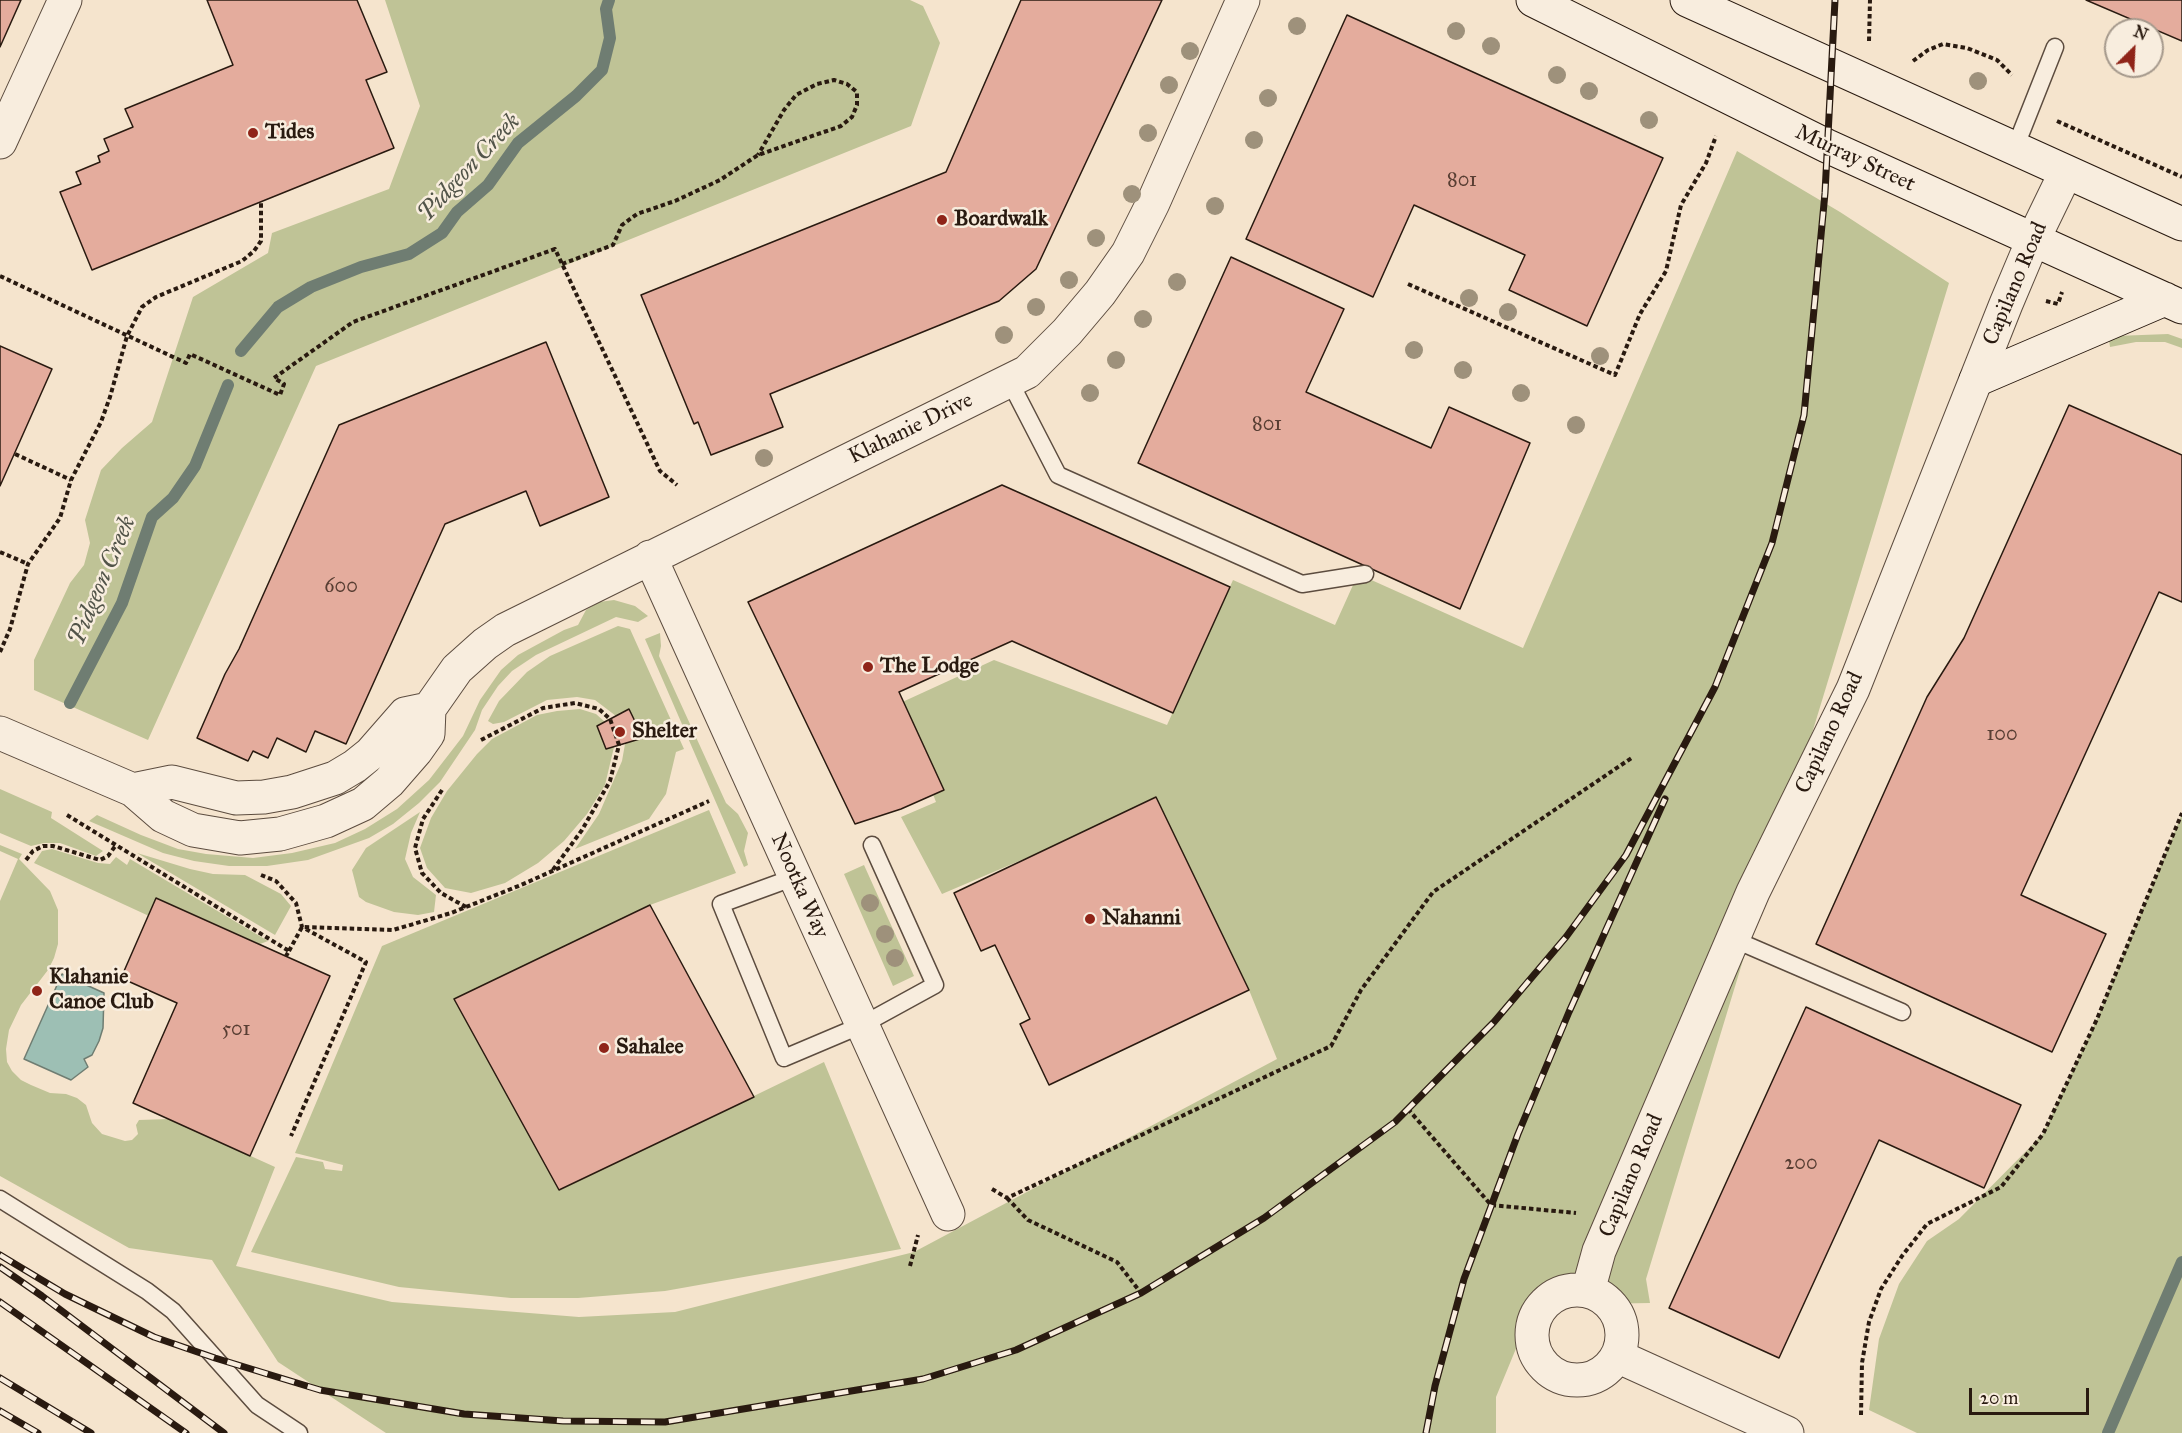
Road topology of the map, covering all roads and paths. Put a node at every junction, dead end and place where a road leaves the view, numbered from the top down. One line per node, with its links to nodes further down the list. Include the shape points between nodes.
1 (65, 0): 12 (street)
2 (1243, 0): 27 (street, Klahanie Drive, via 1128,253 1067,332 1027,372)
3 (1533, 0): 19 (street, Murray Street, via 1827,146)
4 (1687, 0): 13 (street)
5 (1870, 0): 7 (path)
6 (2055, 47): 13 (lane)
7 (1868, 51)
8 (1911, 64): 9 (path, via 1943,44 1997,60)
9 (2013, 75)
10 (2055, 120): 16 (path)
11 (1716, 136): 22 (path, via 1706,163 1681,205 1666,271 1640,314 1616,375)
12 (0, 142)
13 (2015, 148): 15 (street)
14 (758, 155): 14 (path, via 841,126 852,117 857,92 834,80 796,95); 20 (path, via 720,180 637,214 622,225 613,245)
15 (2066, 172): 18 (street); 19 (street, Capilano Road)
16 (2182, 177)
17 (261, 201): 26 (path, via 261,241 254,251 242,261 156,297 142,307)
18 (2182, 224)
19 (2033, 240): 25 (street, Murray Street); 28 (street, Capilano Road)
20 (562, 264): 26 (path, via 555,249 353,322 274,378 284,384 280,395 190,354 186,363); 31 (path, via 660,471)
21 (0, 276): 26 (path)
22 (1408, 284)
23 (2063, 288): 24 (path, via 2058,304)
24 (2042, 300)
25 (2174, 303): 28 (street)
26 (127, 336): 30 (path, via 110,397)
27 (1009, 380): 33 (street, Klahanie Drive); 35 (lane, via 1058,475 1302,584)
28 (1976, 380): 52 (street, Capilano Road, via 1853,689)
29 (15, 454): 30 (path)
30 (71, 480): 34 (path, via 60,518)
31 (677, 485)
32 (0, 552): 34 (path)
33 (650, 558): 37 (street, Klahanie Drive, via 498,635 457,669 429,709 428,734 389,782 363,804 303,829 240,838 193,830 163,816 133,790); 49 (street, Nootka Way)
34 (28, 564): 36 (path)
35 (1365, 574)
36 (0, 652)
37 (0, 733)
38 (481, 740): 47 (path, via 543,708 575,703 599,709 610,719 618,745 610,782)
39 (1633, 758): 60 (path, via 1433,892 1361,990 1331,1046)
40 (442, 790): 50 (path, via 423,819 415,848 422,873 441,893)
41 (709, 801): 47 (path)
42 (2182, 813): 69 (path, via 2097,1019 2043,1134 2001,1187 1927,1224 1881,1289 1869,1322 1862,1363)
43 (67, 815): 44 (path)
44 (116, 844): 46 (path, via 100,860 53,846 33,851); 53 (path)
45 (872, 845): 56 (lane, via 935,985)
46 (26, 860)
47 (552, 872): 50 (path)
48 (260, 874): 51 (path, via 276,881 296,903)
49 (795, 877): 56 (street, Nootka Way); 56 (lane, via 720,904 784,1058)
50 (466, 907): 51 (path, via 393,930)
51 (302, 927): 53 (path); 58 (path, via 366,962)
52 (1733, 939): 55 (lane); 63 (street, Capilano Road)
53 (289, 951): 54 (path)
54 (286, 956)
55 (1902, 1012)
56 (862, 1024): 62 (street, Nootka Way)
57 (1408, 1109): 63 (path, via 1491,1205)
58 (291, 1137)
59 (992, 1189): 60 (path)
60 (1007, 1198): 67 (path, via 1028,1220 1117,1262)
61 (0, 1199): 70 (lane, via 173,1311 257,1405)
62 (948, 1214)
63 (1615, 1217): 66 (street, Capilano Road, via 1599,1251)
64 (919, 1233): 65 (path)
65 (910, 1266)
66 (1588, 1291): 68 (street, via 1608,1302 1620,1322 1622,1334); 68 (street, via 1563,1292 1544,1305 1533,1326 1535,1350 1549,1370 1568,1379 1596,1376)
67 (1141, 1293)
68 (1617, 1356): 71 (street)
69 (1862, 1415)
70 (299, 1433)
71 (1787, 1433)

